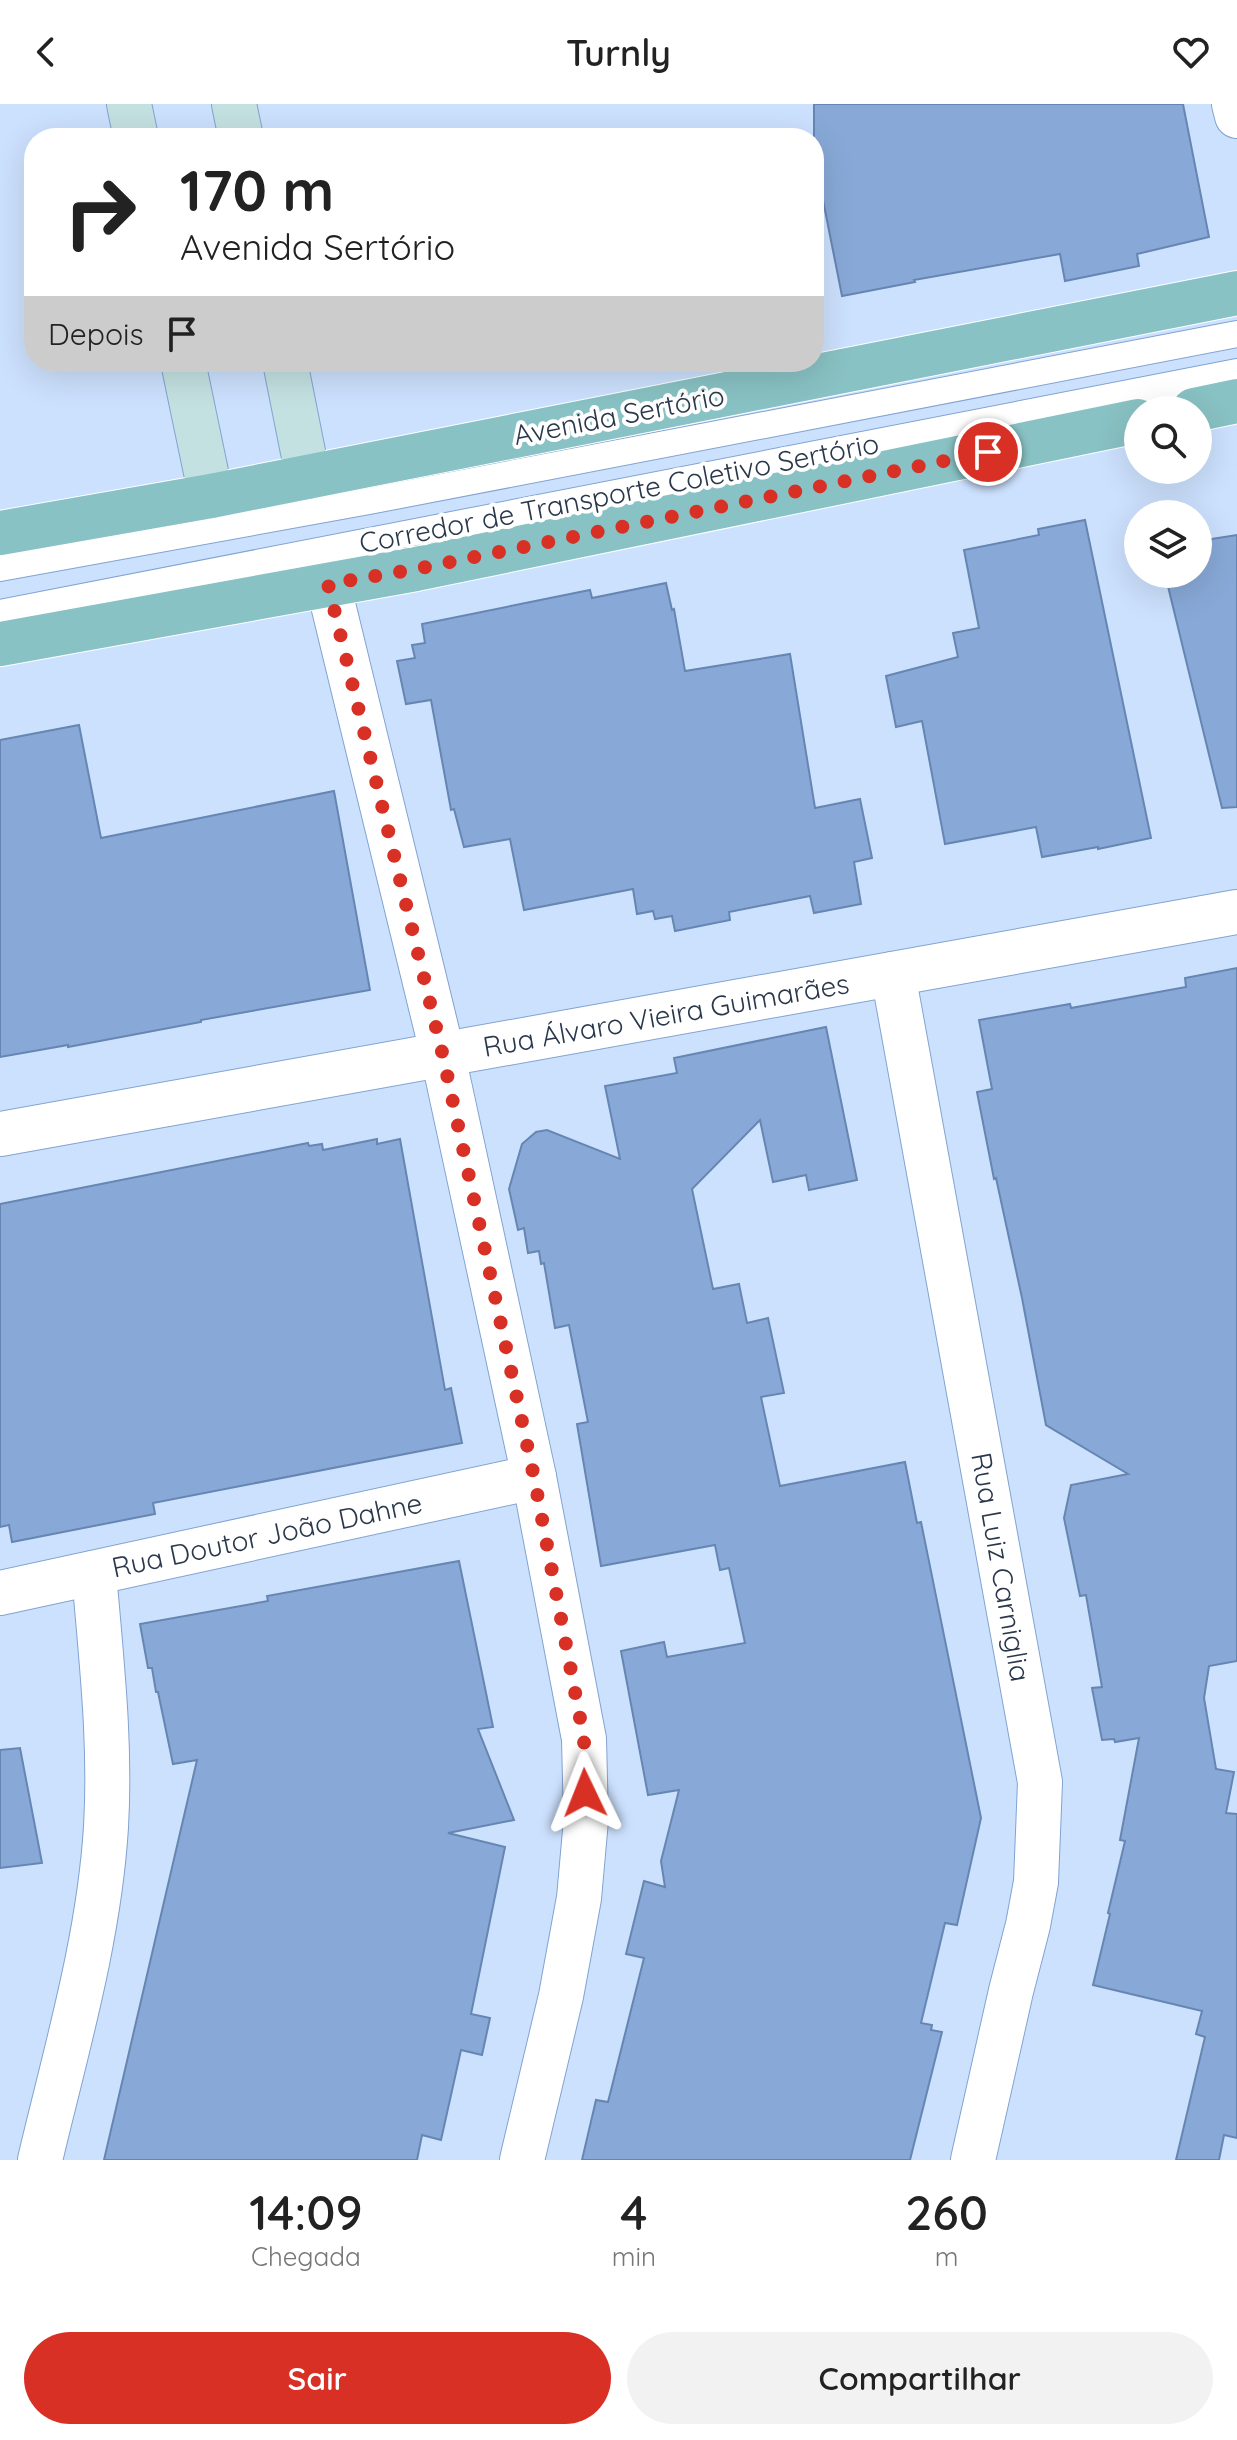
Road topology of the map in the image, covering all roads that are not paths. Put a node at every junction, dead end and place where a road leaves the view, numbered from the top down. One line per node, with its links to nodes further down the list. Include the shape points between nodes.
1 (129, 104): 5 (street)
2 (234, 104): 6 (street)
3 (1234, 104): 4 (street)
4 (1237, 116)
5 (134, 128)
6 (239, 128)
7 (1237, 293): 15 (main road, Avenida Sertório)
8 (1237, 334): 18 (lane, Corredor de Transporte Coletivo Sertório)
9 (185, 372): 16 (street)
10 (287, 372): 15 (street)
11 (1237, 372): 20 (lane, Corredor de Transporte Coletivo Sertório)
12 (1237, 401): 13 (main road)
13 (1212, 406)
14 (1124, 424): 19 (main road)
15 (308, 477): 16 (main road, Avenida Sertório)
16 (211, 496): 17 (main road, Avenida Sertório)
17 (0, 533)
18 (0, 568)
19 (328, 584): 21 (main road); 24 (street)
20 (0, 613)
21 (0, 644)
22 (1237, 912): 23 (street, Rua Álvaro Vieira Guimarães)
23 (893, 974): 24 (street, Rua Álvaro Vieira Guimarães); 31 (street, Rua Luiz Carniglia, via 1040,1782 1036,1882)
24 (443, 1056): 25 (street, Rua Álvaro Vieira Guimarães); 26 (street)
25 (0, 1134)
26 (534, 1477): 27 (street, Rua Doutor João Dahne); 30 (street, via 584,1739 586,1820 579,1898 561,1996)
27 (94, 1573): 28 (street, Rua Doutor João Dahne); 29 (street, via 109,1750 106,1829 96,1921)
28 (0, 1593)
29 (40, 2160)
30 (522, 2160)
31 (973, 2160)

